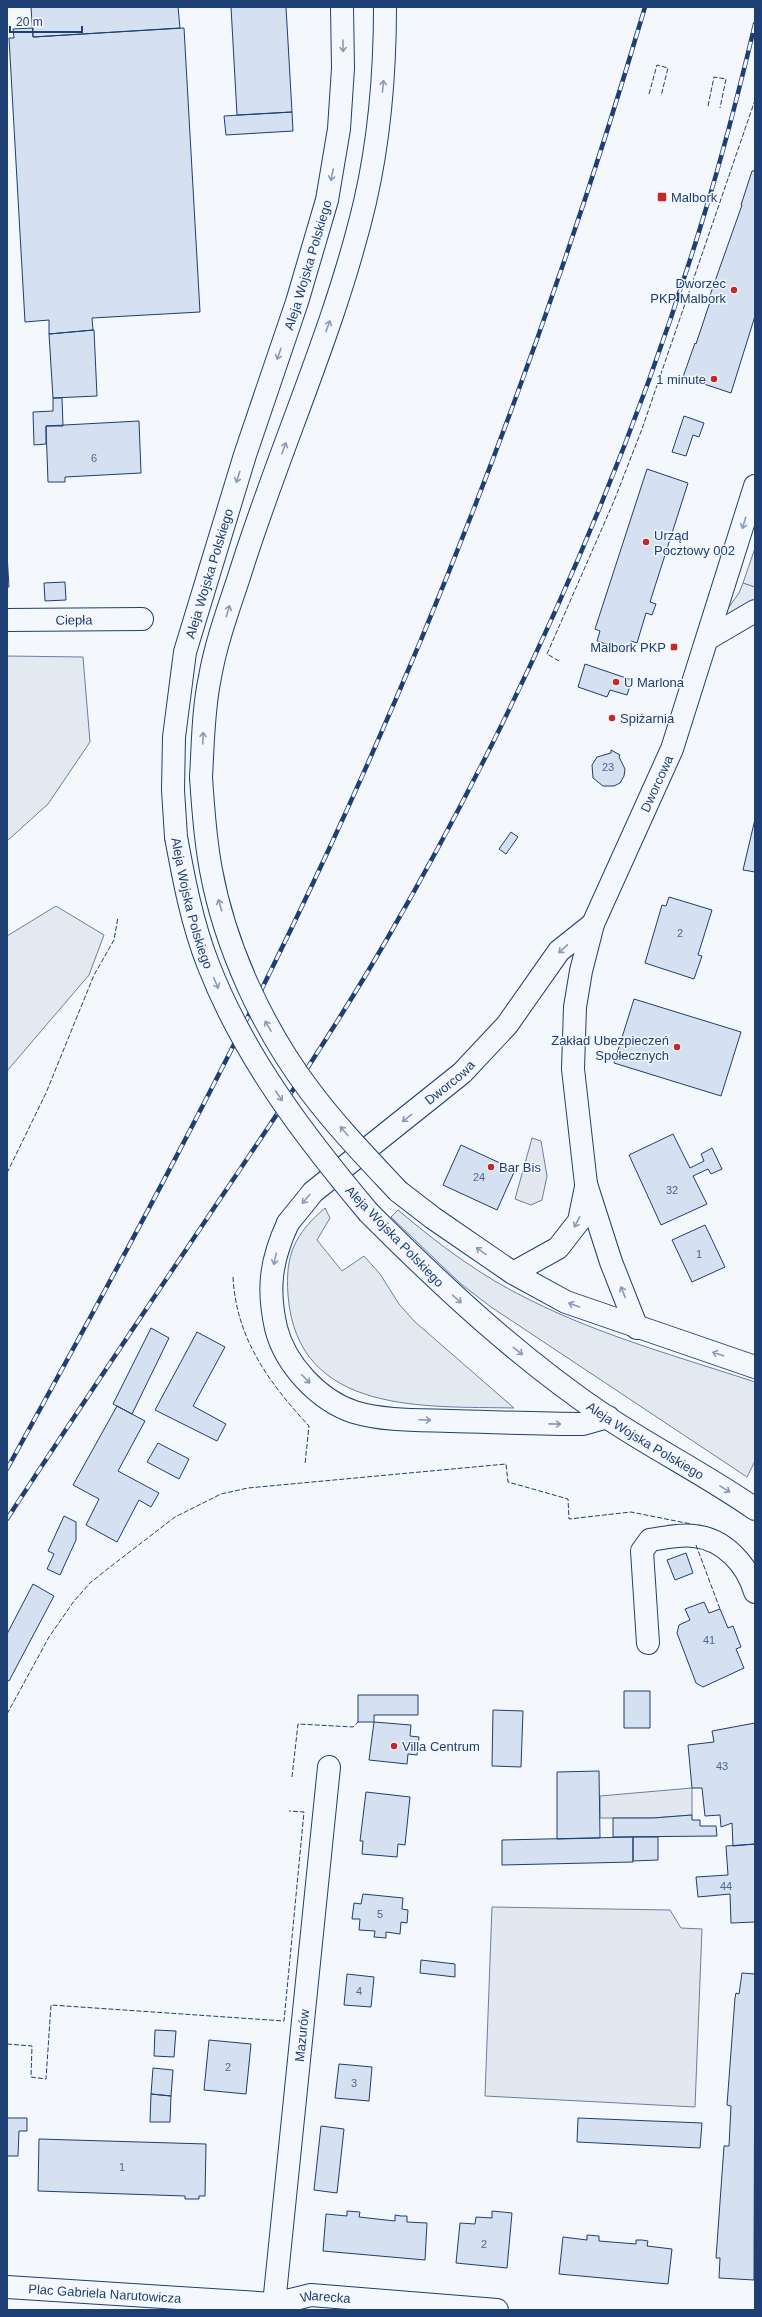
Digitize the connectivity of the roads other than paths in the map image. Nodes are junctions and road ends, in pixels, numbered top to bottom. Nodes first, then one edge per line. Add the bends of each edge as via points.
1 (342, 7) edge
2 (385, 7) edge
3 (755, 486) edge
4 (755, 611) edge
5 (142, 619) dead end
6 (7, 620) edge
7 (709, 638) junction
8 (593, 924) junction
9 (586, 1184) junction
10 (513, 1273) junction
11 (637, 1328) junction
12 (755, 1367) edge
13 (608, 1418) junction
14 (755, 1509) edge
15 (755, 1592) edge
16 (648, 1642) dead end
17 (329, 1767) dead end
18 (7, 2287) edge
19 (274, 2304) junction
20 (497, 2310) edge

1 -> 13 main road, Aleja Wojska Polskiego, bridge via 343,68 339,129 327,200 185,652 174,737 173,790 176,837 196,931 208,964 250,1050 285,1106 322,1157 369,1213 439,1283 488,1327
10 -> 2 main road, Aleja Wojska Polskiego, bridge via 398,1191 310,1091 262,1015 242,971 216,895 201,777 209,679 217,644 251,539 334,307 365,201 380,125 385,64
3 -> 7 main road, Dworcowa
4 - 7 main road
5 - 6 main road, Ciepła
7 - 8 main road, Dworcowa via 672,749
8 - 9 main road, Dworcowa via 581,971 573,1037 573,1069
8 -> 13 main road, Dworcowa via 560,952 507,1025 462,1072 313,1192 288,1223 277,1247 270,1304 278,1336 287,1355 304,1378 334,1402 353,1412 411,1420 583,1424
9 -> 10 main road via 579,1221 558,1248
11 -> 9 main road via 611,1262
11 -> 10 main road, Aleja Wojska Polskiego via 566,1302
12 -> 11 main road, Aleja Wojska Polskiego
13 -> 14 main road, Aleja Wojska Polskiego
15 - 16 main road via 742,1565 723,1546 693,1536 650,1540 642,1551
17 - 19 main road, Mazurów
18 - 19 main road, Plac Gabriela Narutowicza
19 - 20 main road, Warecka via 311,2294

